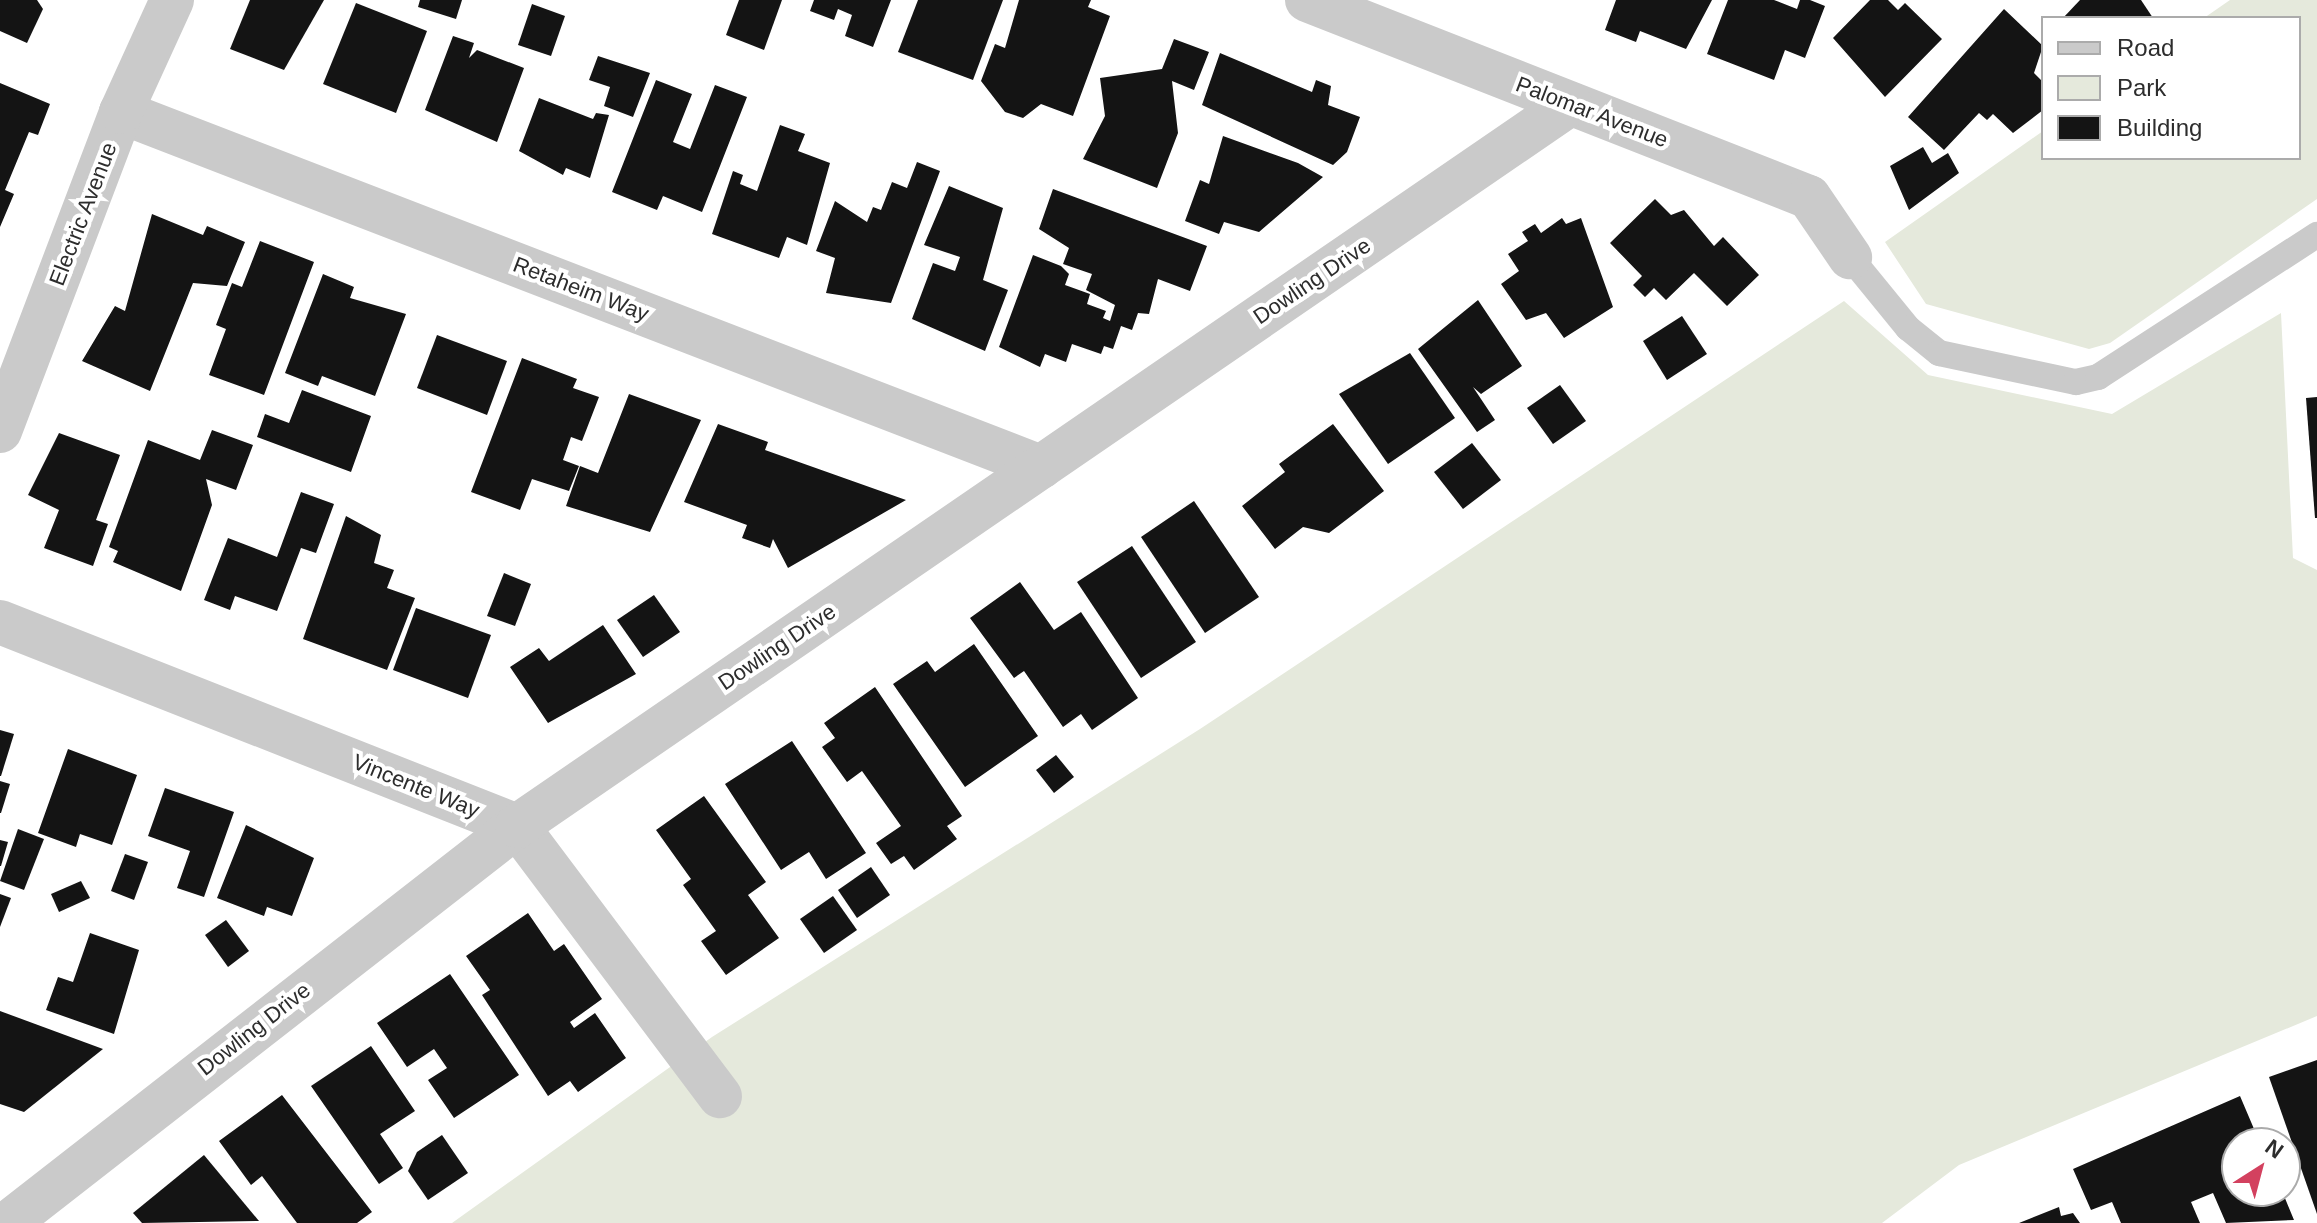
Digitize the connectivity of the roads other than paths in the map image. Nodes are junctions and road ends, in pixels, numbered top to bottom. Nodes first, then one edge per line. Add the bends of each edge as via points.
1 (172, 0) edge
2 (1307, 0) edge
3 (1570, 104) junction
4 (121, 112) junction
5 (2317, 235) edge
6 (1850, 257) joint
7 (0, 431) edge
8 (1041, 467) junction
9 (0, 622) edge
10 (517, 826) junction
11 (720, 1096) dead end
12 (8, 1223) edge

1 - 4 street, Electric Avenue
2 - 3 street, Palomar Avenue
3 - 6 street, Palomar Avenue via 1809,197
3 - 8 street, Dowling Drive
4 - 7 street, Electric Avenue
4 - 8 street, Retaheim Way
5 - 6 lane via 2098,377 2076,382 1939,353 1908,328
8 - 10 street, Dowling Drive
9 - 10 street, Vincente Way
10 - 11 street
10 - 12 street, Dowling Drive

